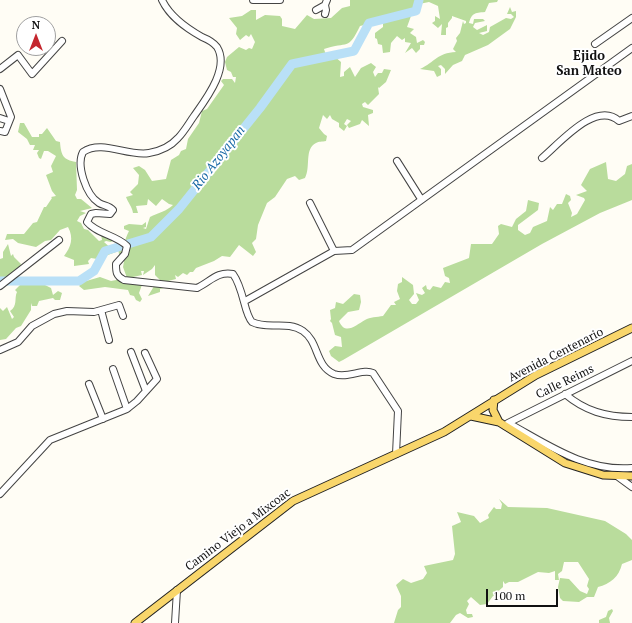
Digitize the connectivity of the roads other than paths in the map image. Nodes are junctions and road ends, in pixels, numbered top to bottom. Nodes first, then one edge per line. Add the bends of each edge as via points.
1 (162, 0) edge
2 (253, 0) edge
3 (280, 0) edge
4 (271, 1) edge
5 (326, 2) edge
6 (316, 10) dead end
7 (325, 14) dead end
8 (632, 18) edge
9 (62, 41) dead end
10 (595, 44) dead end
11 (632, 48) edge
12 (0, 69) edge
13 (0, 89) edge
14 (632, 116) edge
15 (0, 118) edge
16 (9, 121) junction
17 (3, 132) edge
18 (542, 158) dead end
19 (397, 161) dead end
20 (421, 199) junction
21 (310, 203) dead end
22 (59, 240) dead end
23 (334, 251) junction
24 (2, 285) edge
25 (245, 301) junction
26 (101, 310) junction
27 (123, 316) dead end
28 (632, 328) edge
29 (109, 340) dead end
30 (0, 350) edge
31 (131, 352) dead end
32 (146, 354) dead end
33 (632, 361) edge
34 (113, 369) dead end
35 (89, 384) dead end
36 (146, 391) junction
37 (565, 394) junction
38 (494, 400) junction
39 (127, 409) junction
40 (471, 416) junction
41 (632, 417) edge
42 (103, 419) junction
43 (504, 424) junction
44 (396, 454) junction
45 (632, 468) edge
46 (617, 476) junction
47 (632, 476) edge
48 (3, 487) edge
49 (632, 487) edge
50 (0, 494) edge
51 (177, 590) junction
52 (134, 623) edge
53 (175, 623) edge

1 - 25 street via 178,22 217,47 220,56 219,72 214,87 179,138 164,149 147,154 104,147 89,148 83,152 83,176 93,198 113,210 110,214 91,214 87,222 124,244 125,254 116,264 117,274 124,280 197,288 219,274 233,274
2 - 4 street
3 - 4 street
5 - 6 street
5 - 7 street
8 - 10 street
9 - 12 street via 32,74 18,56
11 - 20 street
13 - 16 street via 11,117
14 - 18 street via 619,121 613,116 603,114 588,119
15 - 16 street
16 - 17 street
19 - 20 street
20 - 23 street via 352,250
21 - 23 street
22 - 24 street
23 - 25 street
25 - 44 street via 252,322 282,324 302,330 309,338 321,363 328,370 345,376 367,372 376,375 398,411
26 - 27 street via 118,305
26 - 29 street
26 - 30 street via 54,314 38,322 18,342
28 - 38 main road, Avenida Centenario via 536,375
31 - 36 street
32 - 36 street via 157,379
33 - 37 street, Calle Reims
34 - 39 street
35 - 42 street
36 - 39 street
37 - 41 street via 595,412
37 - 43 street, Calle Reims
38 - 40 main road, Avenida Centenario
38 - 43 main road via 494,415
39 - 42 street
40 - 43 main road
40 - 44 main road, Camino Viejo a Mixcoac via 444,432
42 - 48 street via 50,440
43 - 45 street via 594,466
43 - 46 main road via 566,463 589,472
44 - 51 main road, Camino Viejo a Mixcoac via 293,501
46 - 47 main road
46 - 49 street
48 - 50 street
51 - 52 main road, Camino Viejo a Mixcoac
51 - 53 street

